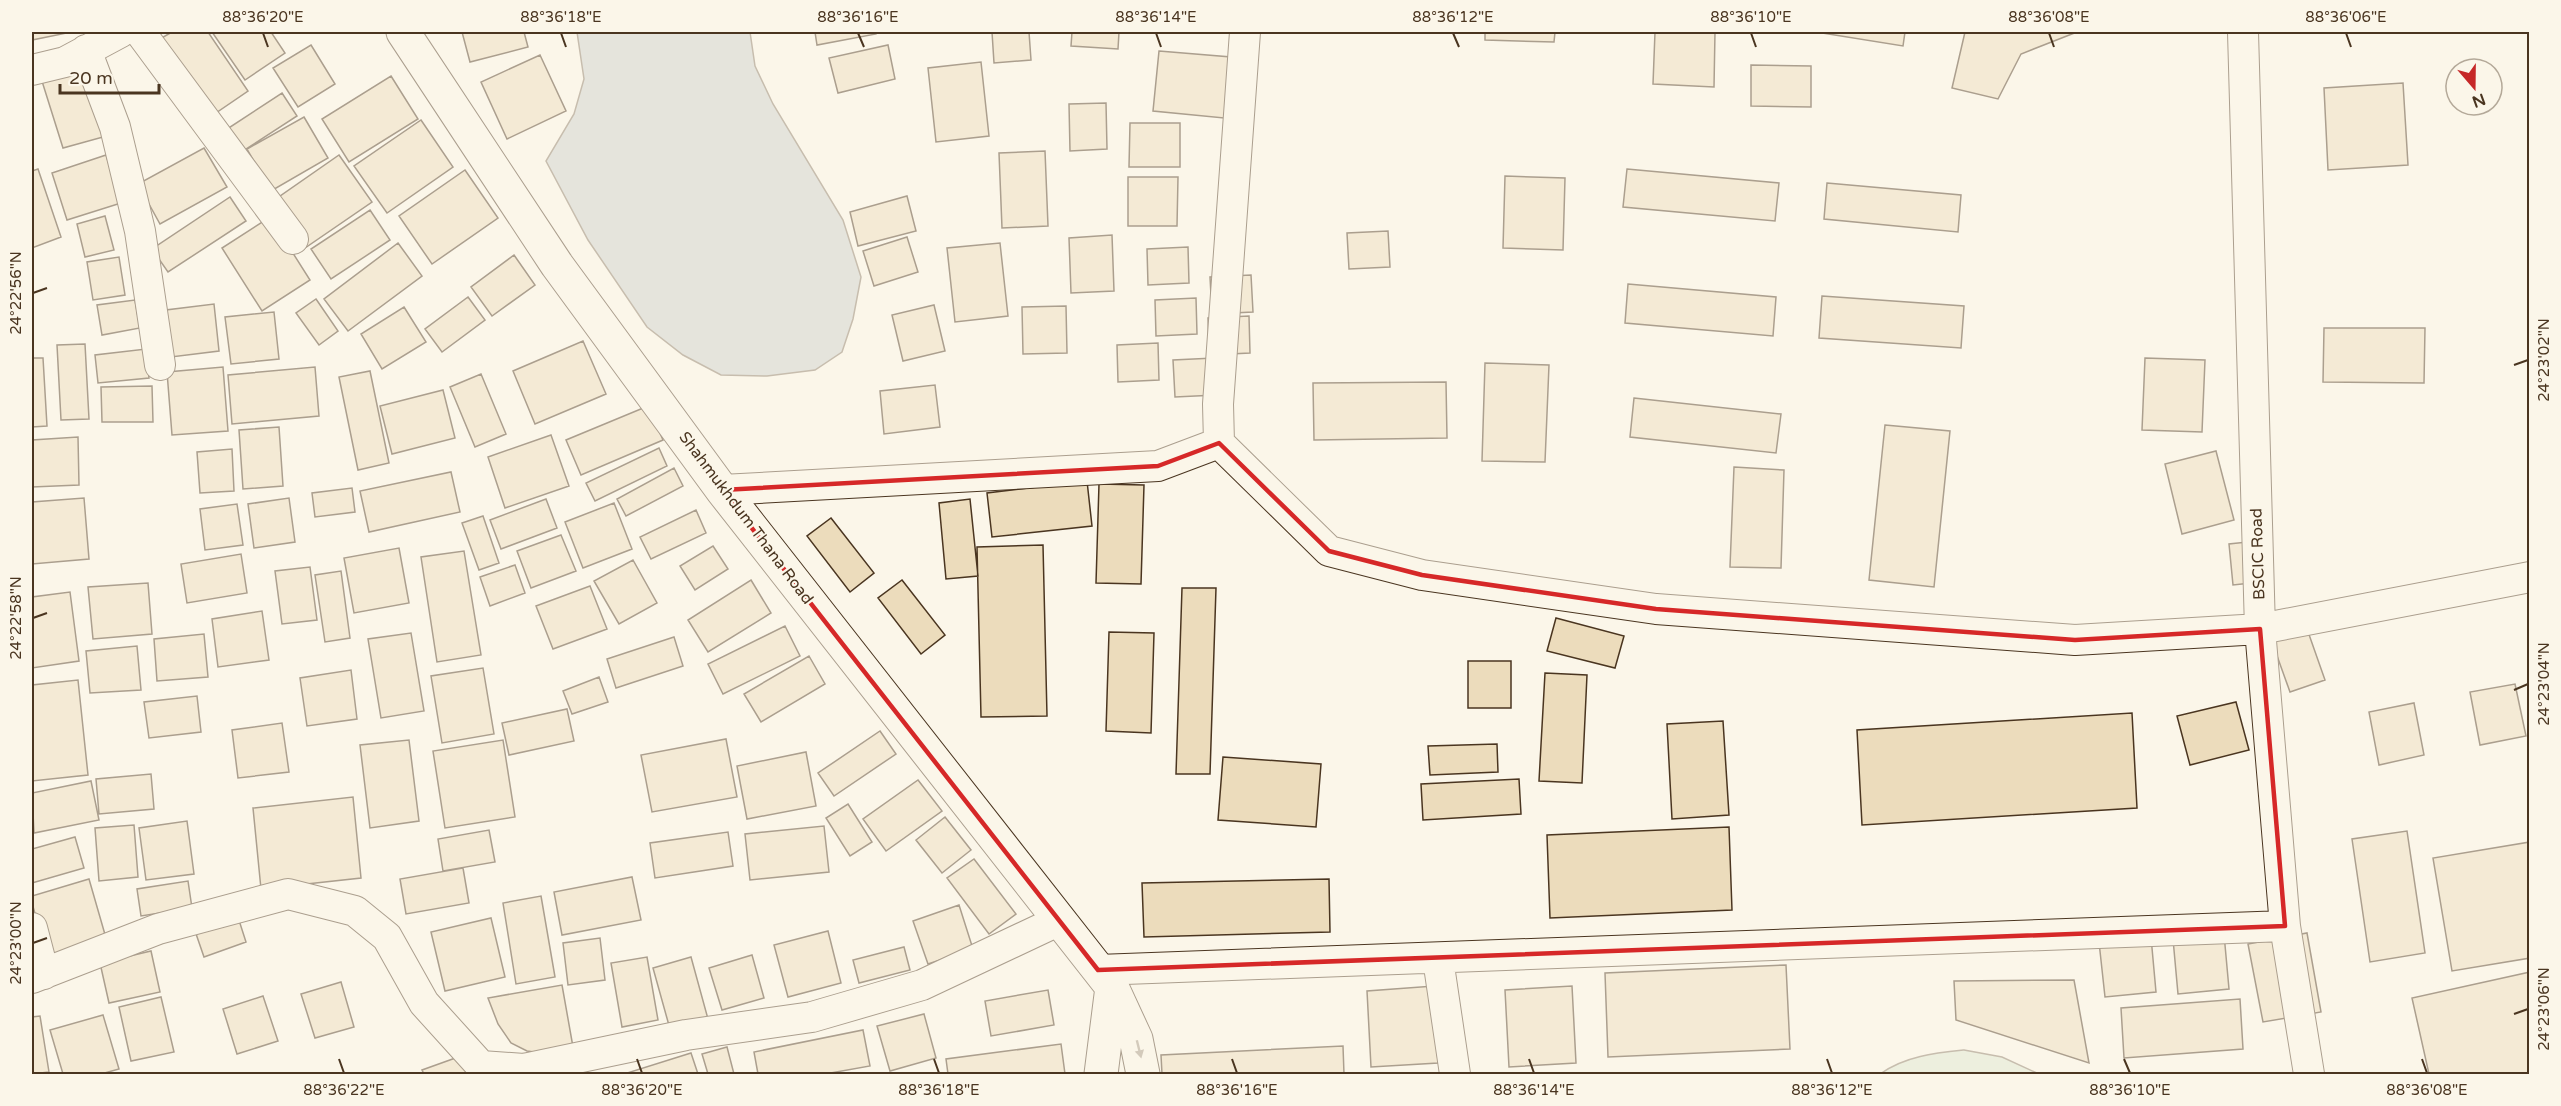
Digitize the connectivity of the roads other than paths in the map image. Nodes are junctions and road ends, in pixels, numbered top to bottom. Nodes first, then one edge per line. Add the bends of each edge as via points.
1 (122, 32) edge
2 (140, 32) edge
3 (403, 32) edge
4 (1245, 32) edge
5 (2243, 32) edge
6 (86, 50) junction
7 (32, 70) edge
8 (293, 239) dead end
9 (160, 365) dead end
10 (1219, 442) junction
11 (722, 490) junction
12 (2529, 577) edge
13 (2260, 629) junction
14 (1060, 920) junction
15 (2285, 926) junction
16 (32, 928) edge
17 (1438, 959) junction
18 (38, 976) edge
19 (1105, 978) junction
20 (615, 1062) edge
21 (498, 1071) edge
22 (1101, 1074) edge
23 (1143, 1074) edge
24 (1455, 1074) edge
25 (2309, 1074) edge

1 - 6 street
2 - 8 street
3 - 11 main road, Shahmukhdum Thana Road via 557,265
4 - 10 street via 1218,404
5 - 13 street, BSCIC Road
6 - 7 street via 65,62
6 - 9 street via 115,127 134,208
10 - 11 street via 1158,466
10 - 13 street via 1329,551 1422,574 1656,609 2075,640
11 - 14 main road, Shahmukhdum Thana Road
12 - 13 street
13 - 15 street, BSCIC Road
14 - 19 main road, Shahmukhdum Thana Road
14 - 20 street via 922,985 812,1017 686,1035
15 - 17 street
15 - 25 street, BSCIC Road
16 - 18 street
17 - 19 street
17 - 24 street
18 - 21 street via 158,929 288,894 355,911 387,937 423,1004 481,1066
19 - 22 main road
19 -> 23 main road, Shahmukhdum Thana Road via 1136,1039
20 - 21 street

